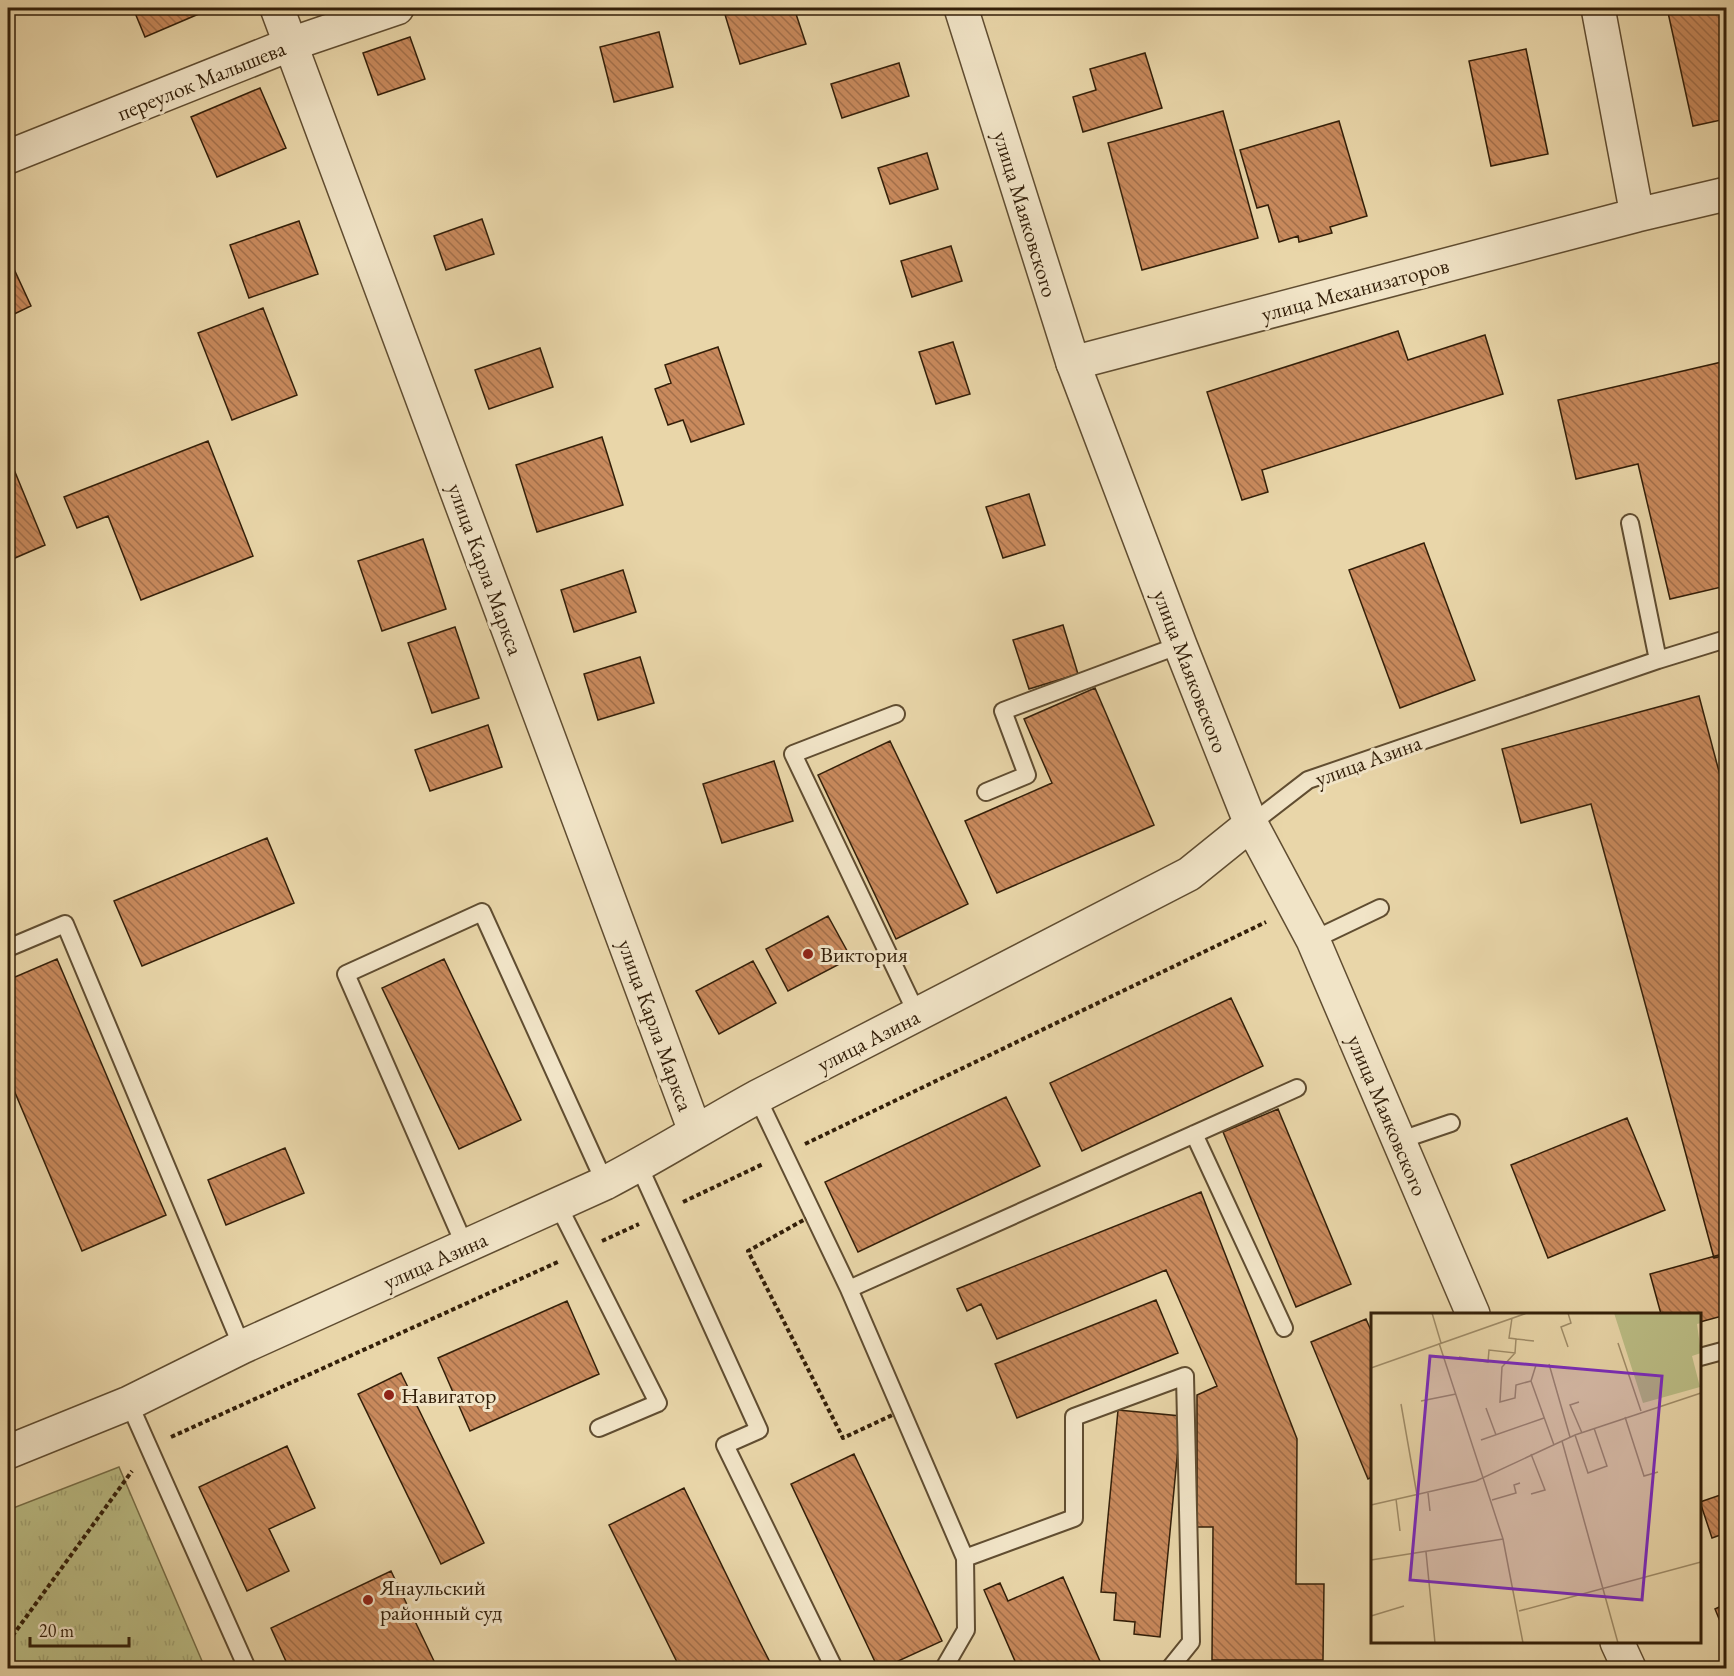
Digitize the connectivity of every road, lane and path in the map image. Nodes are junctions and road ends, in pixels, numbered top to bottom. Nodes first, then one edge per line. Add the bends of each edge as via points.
1 (277, 8) edge
2 (397, 8) edge
3 (961, 8) edge
4 (1598, 8) edge
5 (291, 44) junction
6 (8, 157) edge
7 (1726, 194) edge
8 (1637, 215) junction
9 (1073, 363) junction
10 (1630, 523) dead end
11 (1726, 639) edge
12 (1180, 645) junction
13 (1658, 660) junction
14 (896, 714) dead end
15 (986, 792) dead end
16 (1251, 824) junction
17 (1294, 907) junction
18 (1380, 908) dead end
19 (1313, 940) junction
20 (8, 948) edge
21 (917, 1014) junction
22 (1297, 1088) dead end
23 (757, 1097) junction
24 (1451, 1123) dead end
25 (695, 1131) junction
26 (1194, 1134) junction
27 (1398, 1141) junction
28 (784, 1154) junction
29 (639, 1166) junction
30 (605, 1183) junction
31 (558, 1205) junction
32 (660, 1213) junction
33 (465, 1246) junction
34 (582, 1251) junction
35 (849, 1289) junction
36 (1473, 1313) edge
37 (1284, 1328) dead end
38 (242, 1347) junction
39 (1726, 1350) edge
40 (1701, 1357) edge
41 (129, 1403) junction
42 (902, 1411) junction
43 (599, 1428) dead end
44 (149, 1447) junction
45 (8, 1452) edge
46 (966, 1558) junction
47 (8, 1642) edge
48 (1618, 1643) edge
49 (246, 1668) edge
50 (834, 1668) edge
51 (945, 1668) edge
52 (1170, 1668) edge
53 (1629, 1668) edge

1 - 5 street, улица Карла Маркса
2 - 5 street, переулок Малышева
3 - 9 street, улица Маяковского
4 - 8 street
5 - 6 street, переулок Малышева
5 - 25 street, улица Карла Маркса
7 - 8 street, улица Механизаторов
8 - 9 street, улица Механизаторов
9 - 12 street, улица Маяковского
10 - 13 lane
11 - 13 lane, улица Азина
12 - 15 lane via 1003,711 1027,775
12 - 16 street, улица Маяковского
13 - 16 lane, улица Азина via 1308,780
14 - 21 lane via 793,754
16 - 17 street, улица Маяковского
16 - 21 street, улица Азина via 1189,874
17 - 19 street, улица Маяковского
17 - 28 path
18 - 19 lane
19 - 27 street, улица Маяковского
20 - 38 lane via 65,924
21 - 23 street, улица Азина
22 - 26 lane
23 - 25 street, улица Азина
23 - 28 lane
24 - 27 lane
25 - 29 street, улица Азина
26 - 35 lane
26 - 37 lane
27 - 36 street, улица Маяковского
28 - 32 path
28 - 35 lane
29 - 30 street, улица Азина
29 - 32 lane
30 - 31 street, улица Азина
30 - 33 lane via 482,912 346,974
31 - 33 street, улица Азина
31 - 34 lane
32 - 34 path
32 - 50 lane via 759,1430 725,1445
33 - 38 street, улица Азина
34 - 43 lane via 658,1403
34 - 44 path
35 - 42 path
35 - 42 path via 809,1217 748,1251 843,1438
38 - 41 street, улица Азина
39 - 40 lane
41 - 44 lane
41 - 45 street, улица Азина
42 - 46 lane
44 - 47 path
44 - 49 lane
46 - 51 lane via 966,1630
46 - 52 lane via 1074,1518 1074,1417 1185,1376 1191,1642
48 - 53 street

